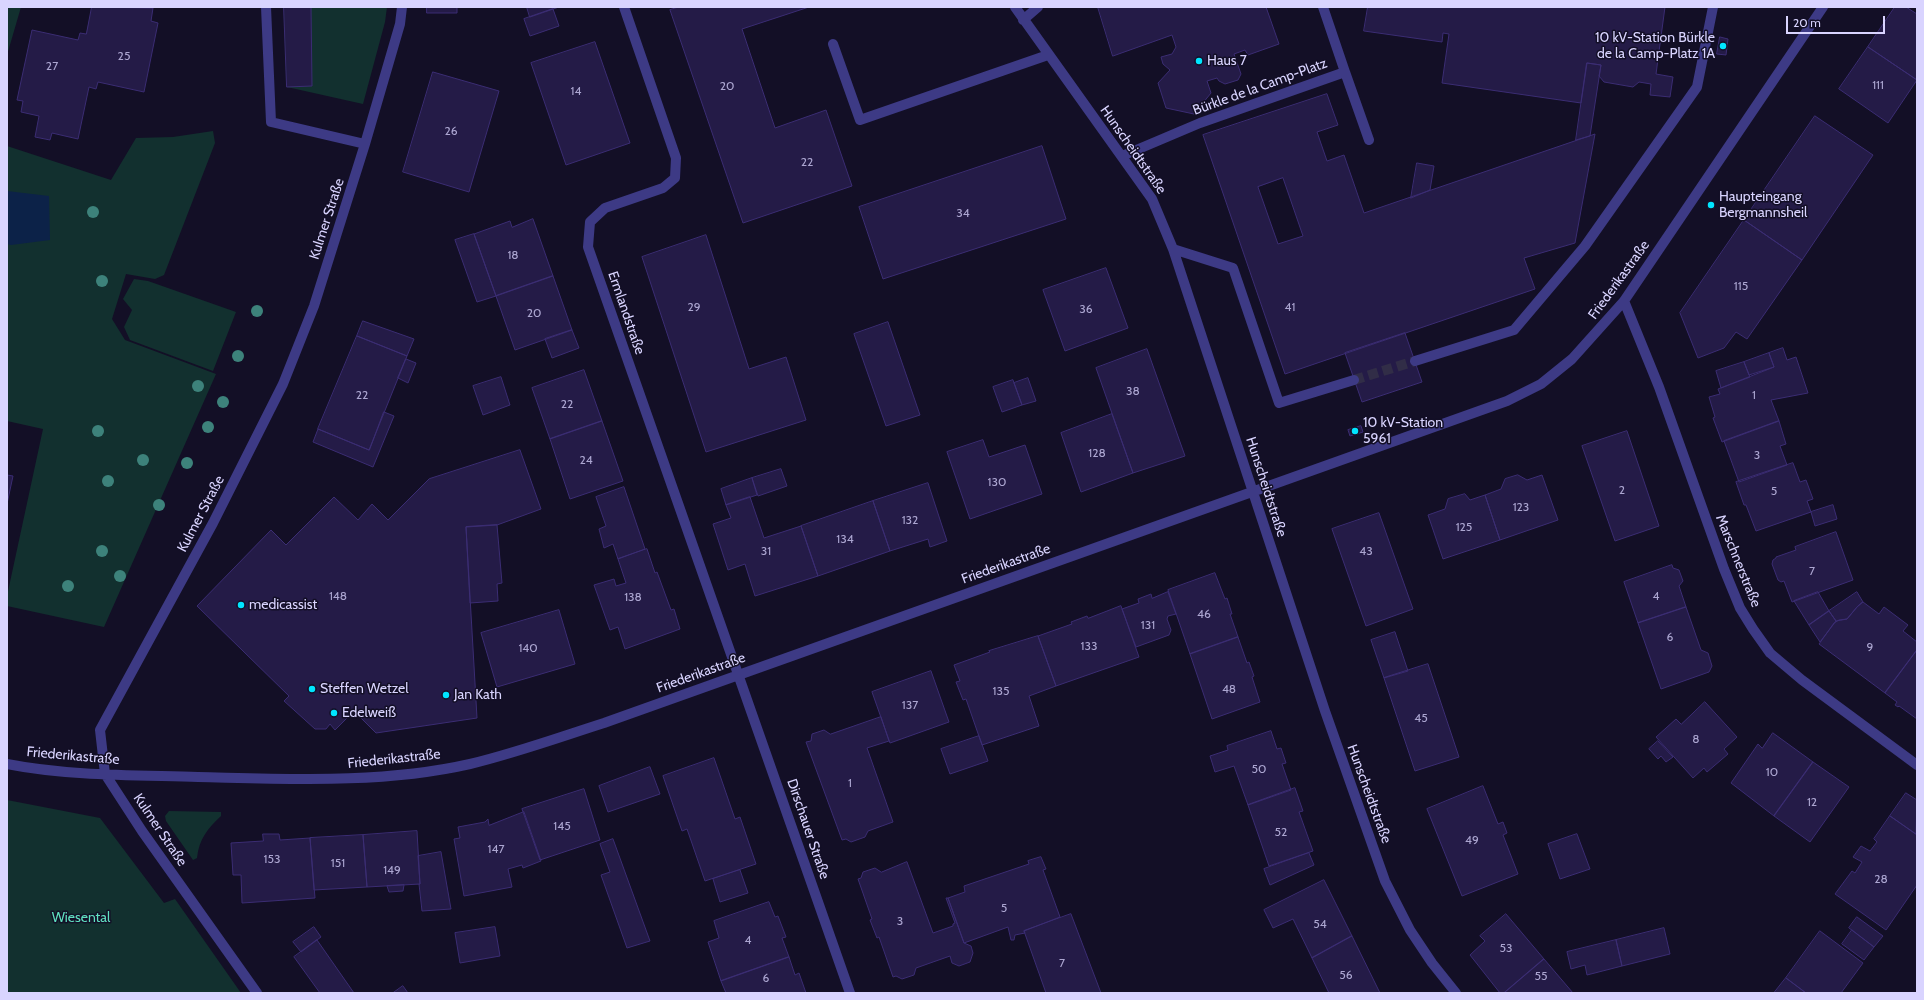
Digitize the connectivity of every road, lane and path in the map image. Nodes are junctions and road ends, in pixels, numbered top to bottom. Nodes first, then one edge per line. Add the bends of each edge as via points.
1 (266, 7) edge
2 (402, 7) edge
3 (624, 7) edge
4 (1015, 7) edge
5 (1038, 7) edge
6 (1323, 7) edge
7 (1713, 7) edge
8 (1823, 7) edge
9 (1023, 20) junction
10 (833, 44) dead end
11 (1048, 54) junction
12 (1345, 72) junction
13 (1369, 140) dead end
14 (366, 144) junction
15 (1122, 156) junction
16 (1173, 249) junction
17 (1624, 301) junction
18 (1415, 361) tunnel mouth
19 (1354, 380) tunnel mouth
20 (1253, 490) junction
21 (740, 674) junction
22 (7, 764) edge
23 (1917, 765) edge
24 (105, 774) junction
25 (257, 993) edge
26 (850, 993) edge
27 (1456, 993) edge

1 - 14 street via 271,122
2 - 14 street, Kulmer Straße via 400,24
3 - 21 street, Ermlandstraße via 676,158 674,178 663,188 605,208 590,222 588,247
4 - 9 street, Hunscheidtstraße
5 - 9 street
6 - 12 street, Bürkle de la Camp-Platz
7 - 18 street via 1697,87 1585,246 1514,330
8 - 17 street, Friederikastraße
9 - 11 street, Hunscheidtstraße
10 - 11 street via 860,120
11 - 15 street, Hunscheidtstraße
12 - 13 street
12 - 15 street, Bürkle de la Camp-Platz via 1200,123
14 - 24 street, Kulmer Straße via 314,306 283,384 213,523 100,730
15 - 16 street, Hunscheidtstraße via 1152,199
16 - 19 street via 1233,268 1279,403
16 - 20 street, Hunscheidtstraße
17 - 20 street, Friederikastraße via 1572,359 1541,384 1507,401
17 - 23 street, Marschnerstraße via 1659,387 1724,568 1740,608 1753,629 1770,653 1802,680
20 - 21 street, Friederikastraße
20 - 27 street, Hunscheidtstraße via 1324,711 1385,881 1410,930
21 - 24 street, Friederikastraße via 531,747 470,764 432,770 348,778 264,779
21 - 26 street, Dirschauer Straße
22 - 24 street, Friederikastraße
24 - 25 street, Kulmer Straße

